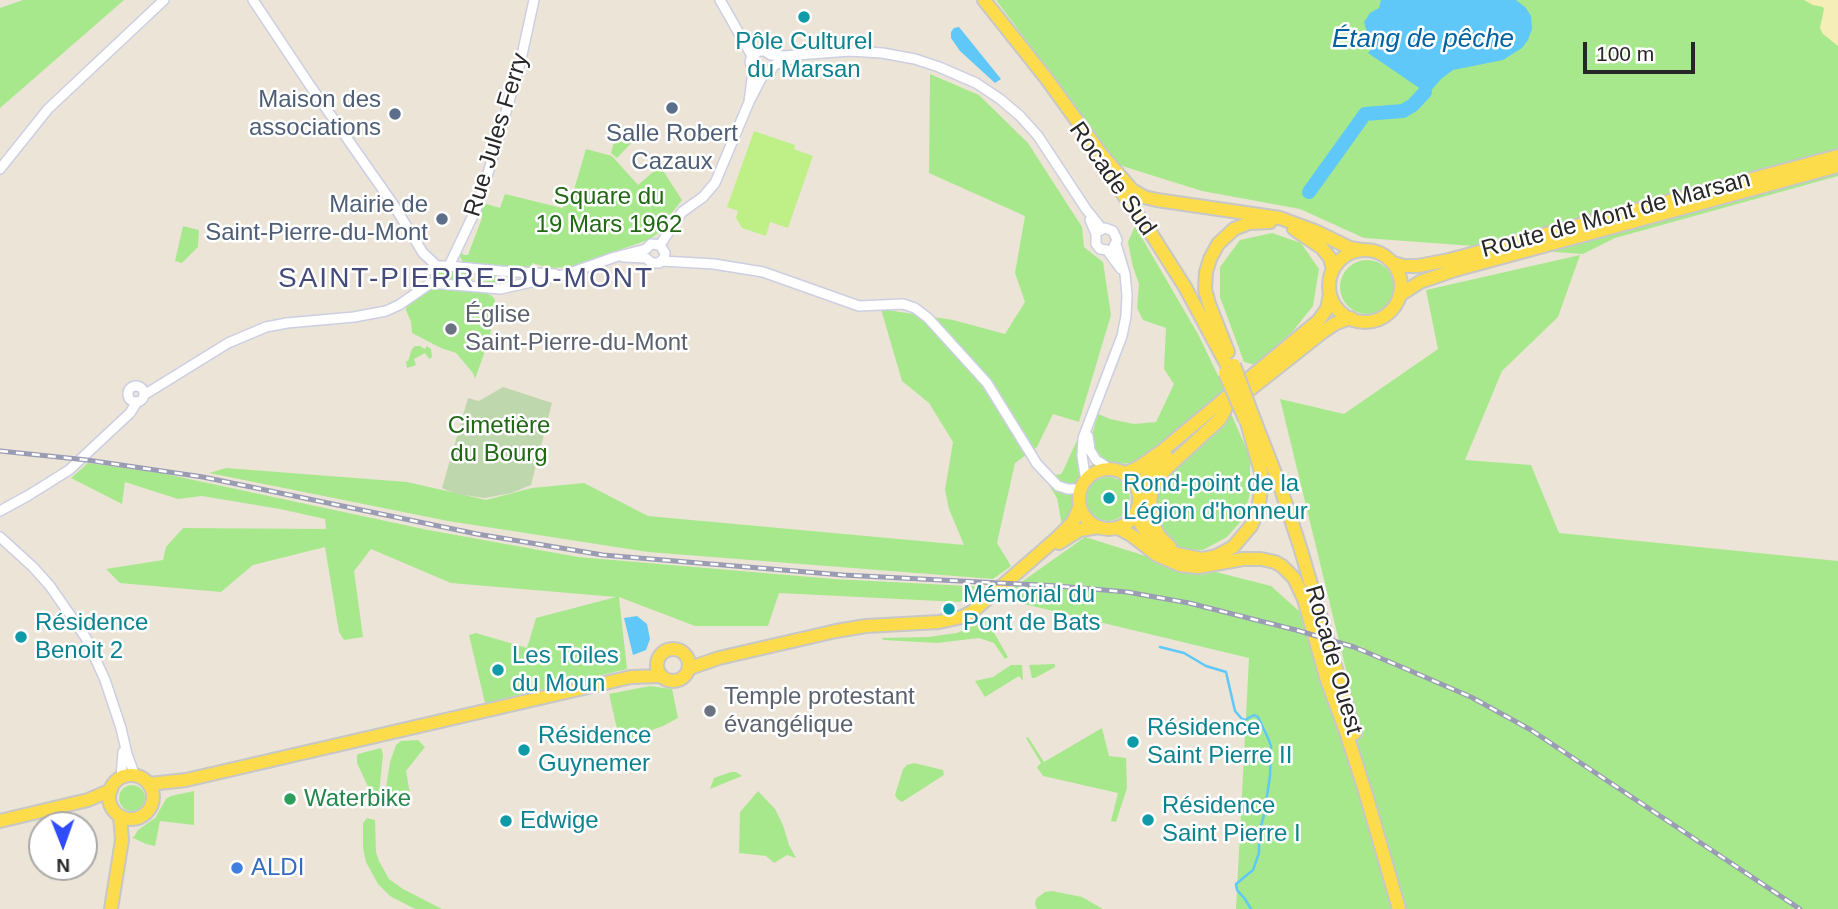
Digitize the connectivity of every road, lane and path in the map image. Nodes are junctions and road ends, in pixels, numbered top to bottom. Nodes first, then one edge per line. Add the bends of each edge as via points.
1 (164, 0) edge
2 (253, 0) edge
3 (534, 0) edge
4 (720, 0) edge
5 (978, 0) edge
6 (984, 0) edge
7 (755, 53) junction
8 (773, 60) junction
9 (753, 71) junction
10 (763, 75) junction
11 (749, 102) junction
12 (1838, 156) edge
13 (1838, 166) edge
14 (0, 169) edge
15 (1099, 232) junction
16 (1116, 244) junction
17 (1107, 250) junction
18 (1362, 250) junction
19 (662, 253) junction
20 (646, 254) junction
21 (1393, 263) junction
22 (449, 266) junction
23 (1333, 270) junction
24 (500, 271) junction
25 (431, 274) junction
26 (567, 274) junction
27 (1125, 274) junction
28 (504, 287) junction
29 (1331, 294) junction
30 (1400, 295) junction
31 (1351, 318) junction
32 (1229, 369) junction
33 (1226, 408) junction
34 (1249, 416) junction
35 (1087, 428) junction
36 (1118, 472) junction
37 (1083, 485) junction
38 (1138, 491) junction
39 (1080, 506) junction
40 (0, 511) edge
41 (1135, 514) junction
42 (1099, 527) junction
43 (1118, 528) junction
44 (0, 537) edge
45 (1177, 554) junction
46 (1032, 561) junction
47 (689, 663) junction
48 (659, 670) junction
49 (124, 744) junction
50 (135, 776) junction
51 (121, 778) junction
52 (186, 779) junction
53 (149, 784) junction
54 (111, 790) junction
55 (154, 797) junction
56 (88, 800) junction
57 (116, 812) junction
58 (134, 819) junction
59 (0, 821) edge
60 (122, 840) junction
61 (111, 909) edge
62 (1399, 909) edge
63 (1405, 909) edge

1 - 14 street via 48,110
2 - 25 street via 393,204
3 - 22 street, Rue Jules Ferry via 486,180
4 - 7 street
5 - 32 main road, Rocade Sud via 1152,235
6 - 18 main road via 1132,190 1157,200 1280,218
7 - 8 street via 767,52
7 - 9 street via 750,65
8 - 10 street via 770,72
8 - 15 street via 850,51 888,54 915,59 976,83 1030,126
9 - 10 street
9 - 11 street
10 - 11 street
11 - 19 street via 711,189 682,212
12 - 21 main road, Route de Mont de Marsan via 1449,260 1418,266
13 - 30 main road via 1455,270 1420,282
15 - 16 street via 1113,231
15 - 17 street via 1095,241
16 - 17 street
16 - 27 street
17 - 27 street
18 - 21 main road via 1379,253
18 - 23 main road via 1345,256
19 - 20 street via 652,263
19 - 20 street via 650,244
19 - 37 street via 763,272 859,306 903,304 915,308 987,383 1037,464 1058,486
20 - 26 street via 615,257
21 - 30 main road
22 - 24 street
22 - 25 street
23 - 29 main road
23 - 32 main road via 1322,248 1289,227 1262,221 1241,225 1226,235 1210,258 1205,289
24 - 26 street
24 - 28 street
25 - 28 street via 493,290
25 - 40 street via 417,292 386,311 266,327 228,344 137,399 69,470
26 - 28 street
27 - 35 street via 1122,336
29 - 31 main road via 1338,309
29 - 36 main road via 1318,321 1162,451 1139,467
30 - 31 main road via 1383,317
31 - 33 main road via 1324,331
32 - 34 main road, bridge
33 - 38 main road via 1150,470
33 - 45 main road via 1158,478 1152,490 1153,525
34 - 45 main road via 1261,481 1251,526 1233,547 1216,556 1202,559
34 - 63 main road, Rocade Ouest via 1280,486 1308,572
35 - 36 street via 1093,455
35 - 37 street
36 - 37 main road via 1102,470
36 - 38 main road via 1130,478
37 - 39 main road
38 - 41 main road
39 - 42 main road via 1090,523
39 - 46 main road via 1073,522
41 - 43 main road
41 - 45 main road via 1148,537
42 - 43 main road
42 - 46 main road via 1080,530
43 - 62 main road via 1180,565 1261,559 1282,566 1294,578
44 - 49 street via 50,586 86,638 105,680
46 - 47 main road via 972,612 957,619 866,626
47 - 48 main road via 679,680 671,681
47 - 48 main road via 679,649 670,649 660,656
48 - 52 main road
49 - 50 street
49 - 51 street
50 - 51 main road
50 - 53 main road
51 - 54 main road
52 - 53 main road
52 - 55 main road
53 - 55 main road
54 - 56 main road
54 - 57 main road
55 - 58 main road via 148,811
56 - 57 main road
56 - 59 main road
57 - 58 main road
57 - 60 main road
58 - 60 main road
60 - 61 main road

